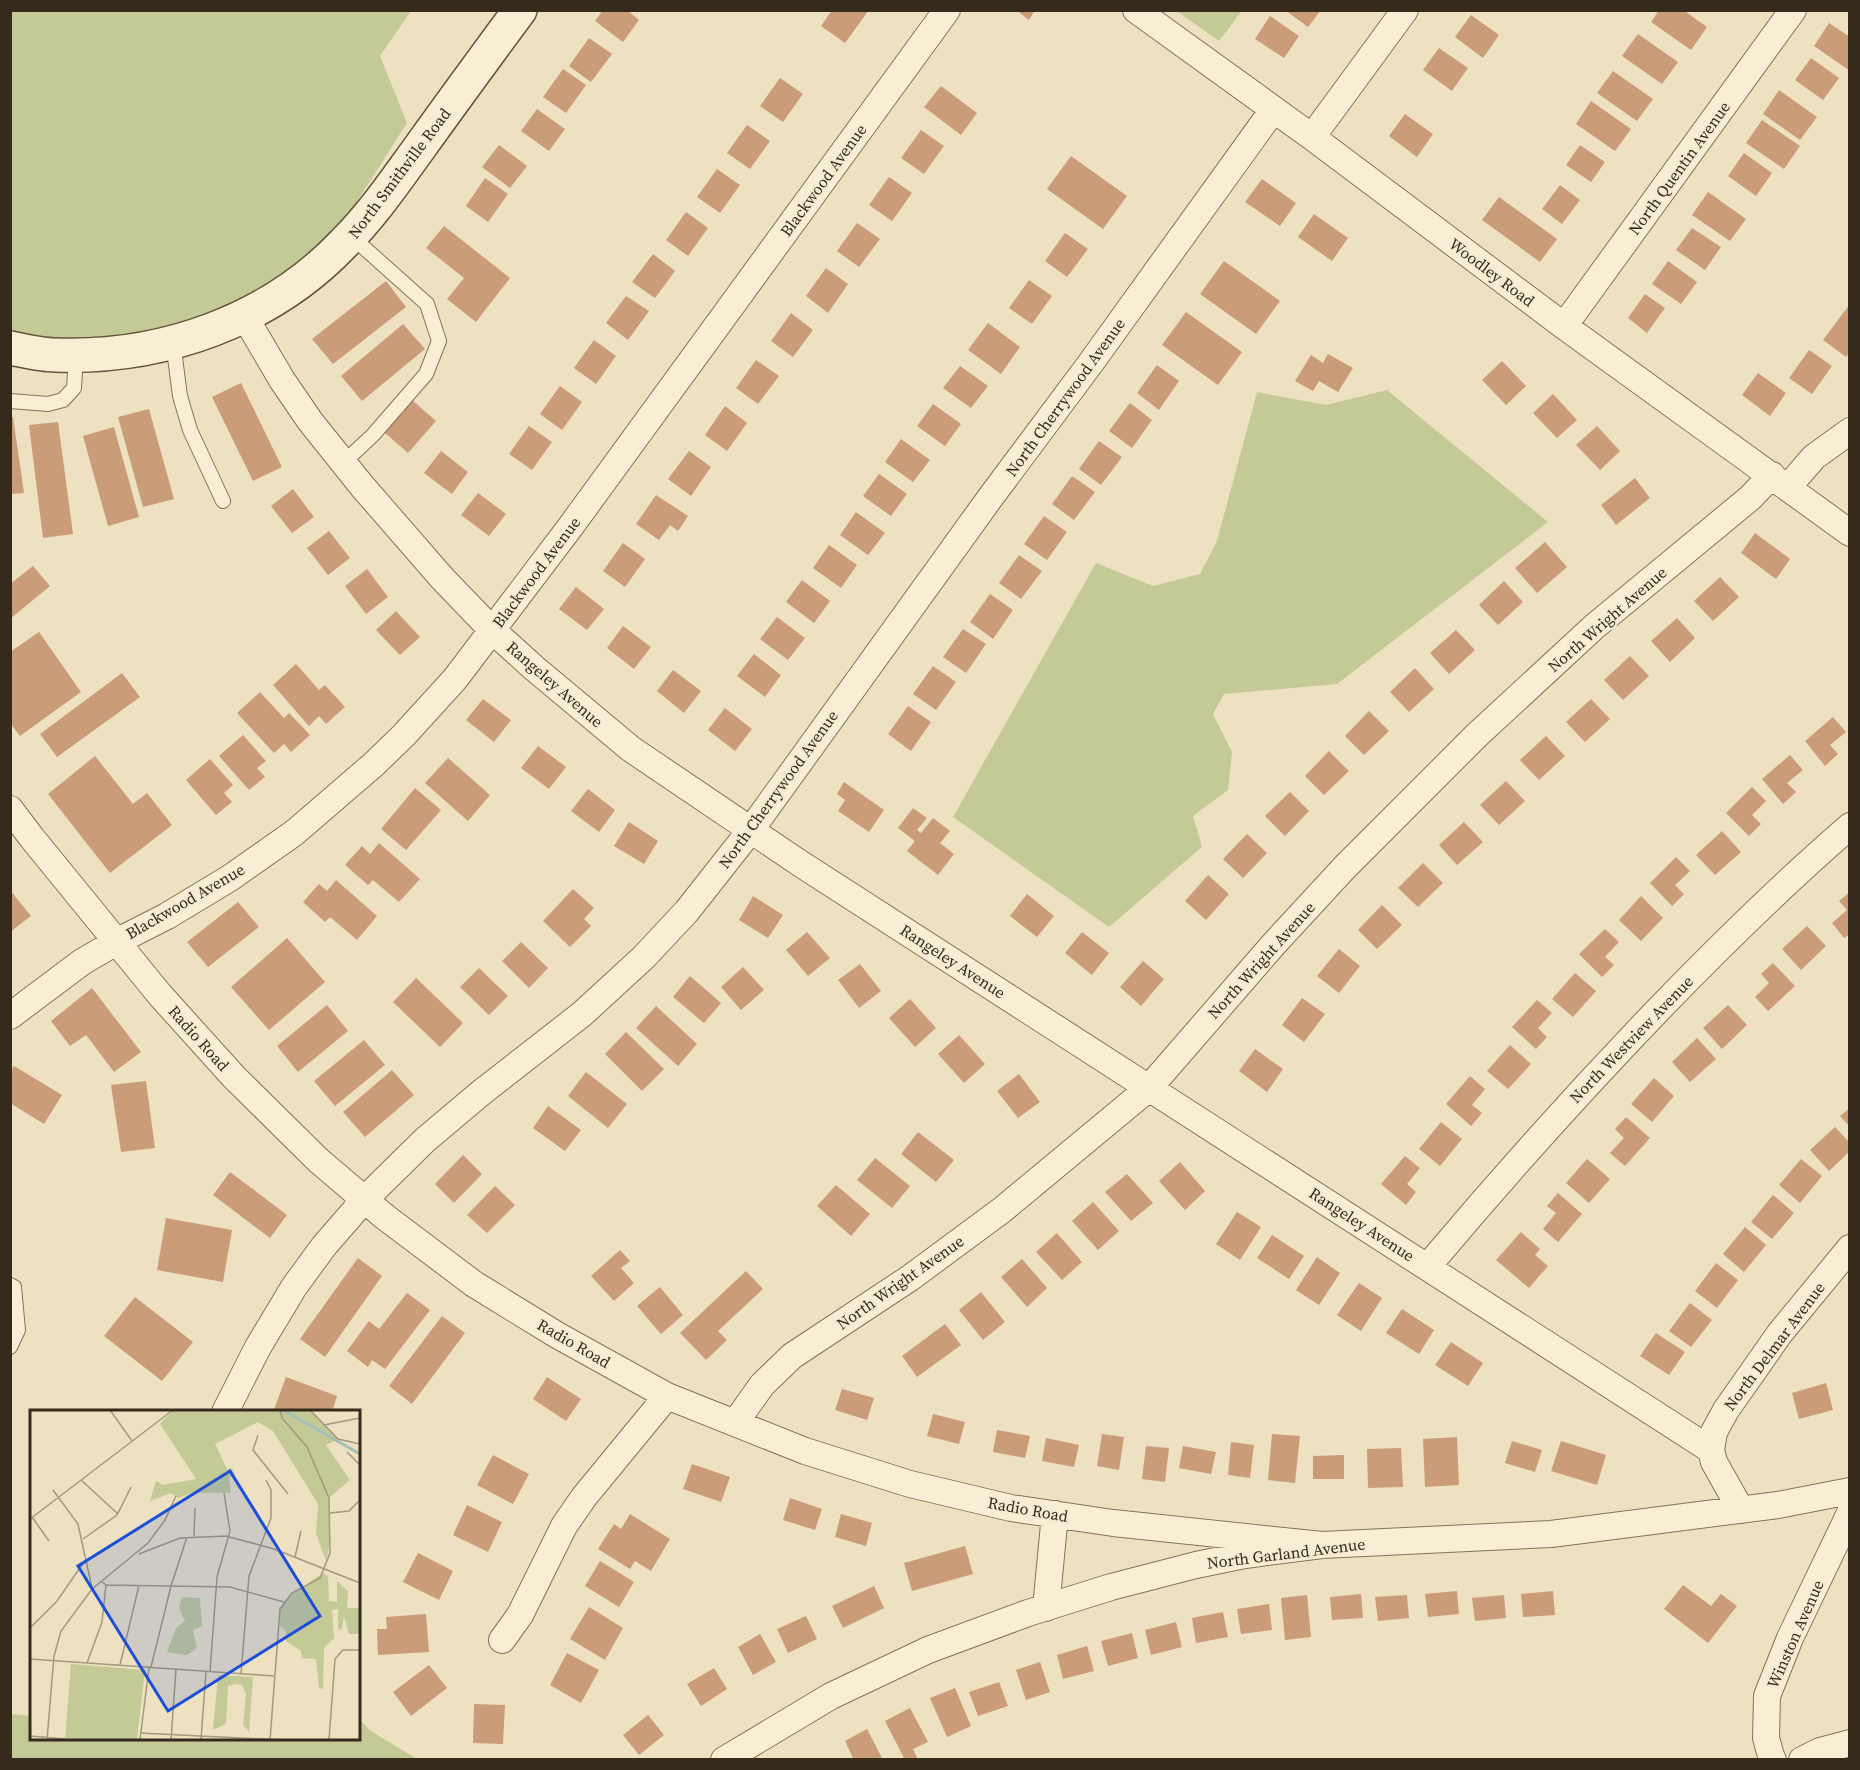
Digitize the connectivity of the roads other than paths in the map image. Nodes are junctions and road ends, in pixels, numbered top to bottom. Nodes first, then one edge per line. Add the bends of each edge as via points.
1 (519, 10) edge
2 (947, 10) edge
3 (1136, 10) edge
4 (1405, 10) edge
5 (1794, 10) edge
6 (1273, 110) junction
7 (1312, 137) junction
8 (351, 236) junction
9 (245, 317) junction
10 (1564, 326) junction
11 (173, 342) junction
12 (10, 348) edge
13 (76, 356) junction
14 (10, 401) edge
15 (1850, 431) edge
16 (344, 463) junction
17 (1780, 481) junction
18 (223, 501) dead end
19 (1850, 533) edge
20 (492, 630) junction
21 (10, 809) edge
22 (1850, 826) edge
23 (750, 831) junction
24 (116, 942) junction
25 (11, 1014) edge
26 (1149, 1088) junction
27 (364, 1200) junction
28 (1850, 1248) edge
29 (1428, 1266) junction
30 (10, 1285) edge
31 (10, 1347) edge
32 (667, 1396) junction
33 (226, 1410) edge
34 (735, 1423) junction
35 (1711, 1450) junction
36 (1850, 1491) edge
37 (1741, 1510) junction
38 (1850, 1513) edge
39 (1054, 1514) junction
40 (1322, 1545) junction
41 (1046, 1608) junction
42 (502, 1640) dead end
43 (1850, 1743) edge
44 (724, 1760) edge
45 (1773, 1760) edge
46 (1802, 1760) edge

1 - 8 main road, North Smithville Road
2 - 20 street, Blackwood Avenue
3 - 6 street, Woodley Road
4 - 7 street
5 - 10 street, North Quentin Avenue
6 - 7 street, Woodley Road
6 - 23 street, North Cherrywood Avenue
7 - 10 street, Woodley Road
8 - 9 main road, North Smithville Road via 312,272
8 - 16 lane via 427,304 440,341 426,374
9 - 11 main road, North Smithville Road
9 - 16 street, Rangeley Avenue via 282,380
10 - 17 street, Woodley Road
11 - 13 main road, North Smithville Road via 114,354
11 - 18 lane via 180,396 190,430
12 - 13 main road, North Smithville Road
13 - 14 lane via 74,388 63,400 48,404
15 - 17 street, North Wright Avenue
16 - 20 street, Rangeley Avenue
17 - 19 street, Woodley Road
17 - 26 street, North Wright Avenue via 1750,498 1595,626 1477,735 1337,875
20 - 23 street, Rangeley Avenue via 631,749
20 - 24 street, Blackwood Avenue via 455,679 404,735 294,833 230,878
21 - 24 street, Radio Road
22 - 29 street, North Westview Avenue via 1794,876 1591,1079
23 - 26 street, Rangeley Avenue
23 - 27 street, North Cherrywood Avenue via 644,957 582,1014 425,1140
24 - 25 street, Blackwood Avenue
24 - 27 street, Radio Road via 234,1077
26 - 29 street, Rangeley Avenue
26 - 34 street, North Wright Avenue via 1002,1210 910,1278 792,1356 762,1385
27 - 32 street, Radio Road via 474,1284
27 - 33 street, North Cherrywood Avenue via 294,1287
28 - 35 street, North Delmar Avenue via 1780,1333 1726,1410 1714,1432
29 - 35 street, Rangeley Avenue
30 - 31 lane via 14,1287 18,1330
32 - 34 street, Radio Road
32 - 42 street via 564,1526 520,1615
34 - 39 street, Radio Road via 805,1451 910,1484
35 - 37 street
36 - 37 street, North Garland Avenue
37 - 40 street, North Garland Avenue via 1551,1534
38 - 45 street, Winston Avenue via 1790,1638 1767,1696 1766,1738
39 - 40 street, Radio Road
39 - 41 street
40 - 41 street, North Garland Avenue via 1196,1564
41 - 44 street, North Garland Avenue via 970,1634 881,1672 831,1696
43 - 46 street

